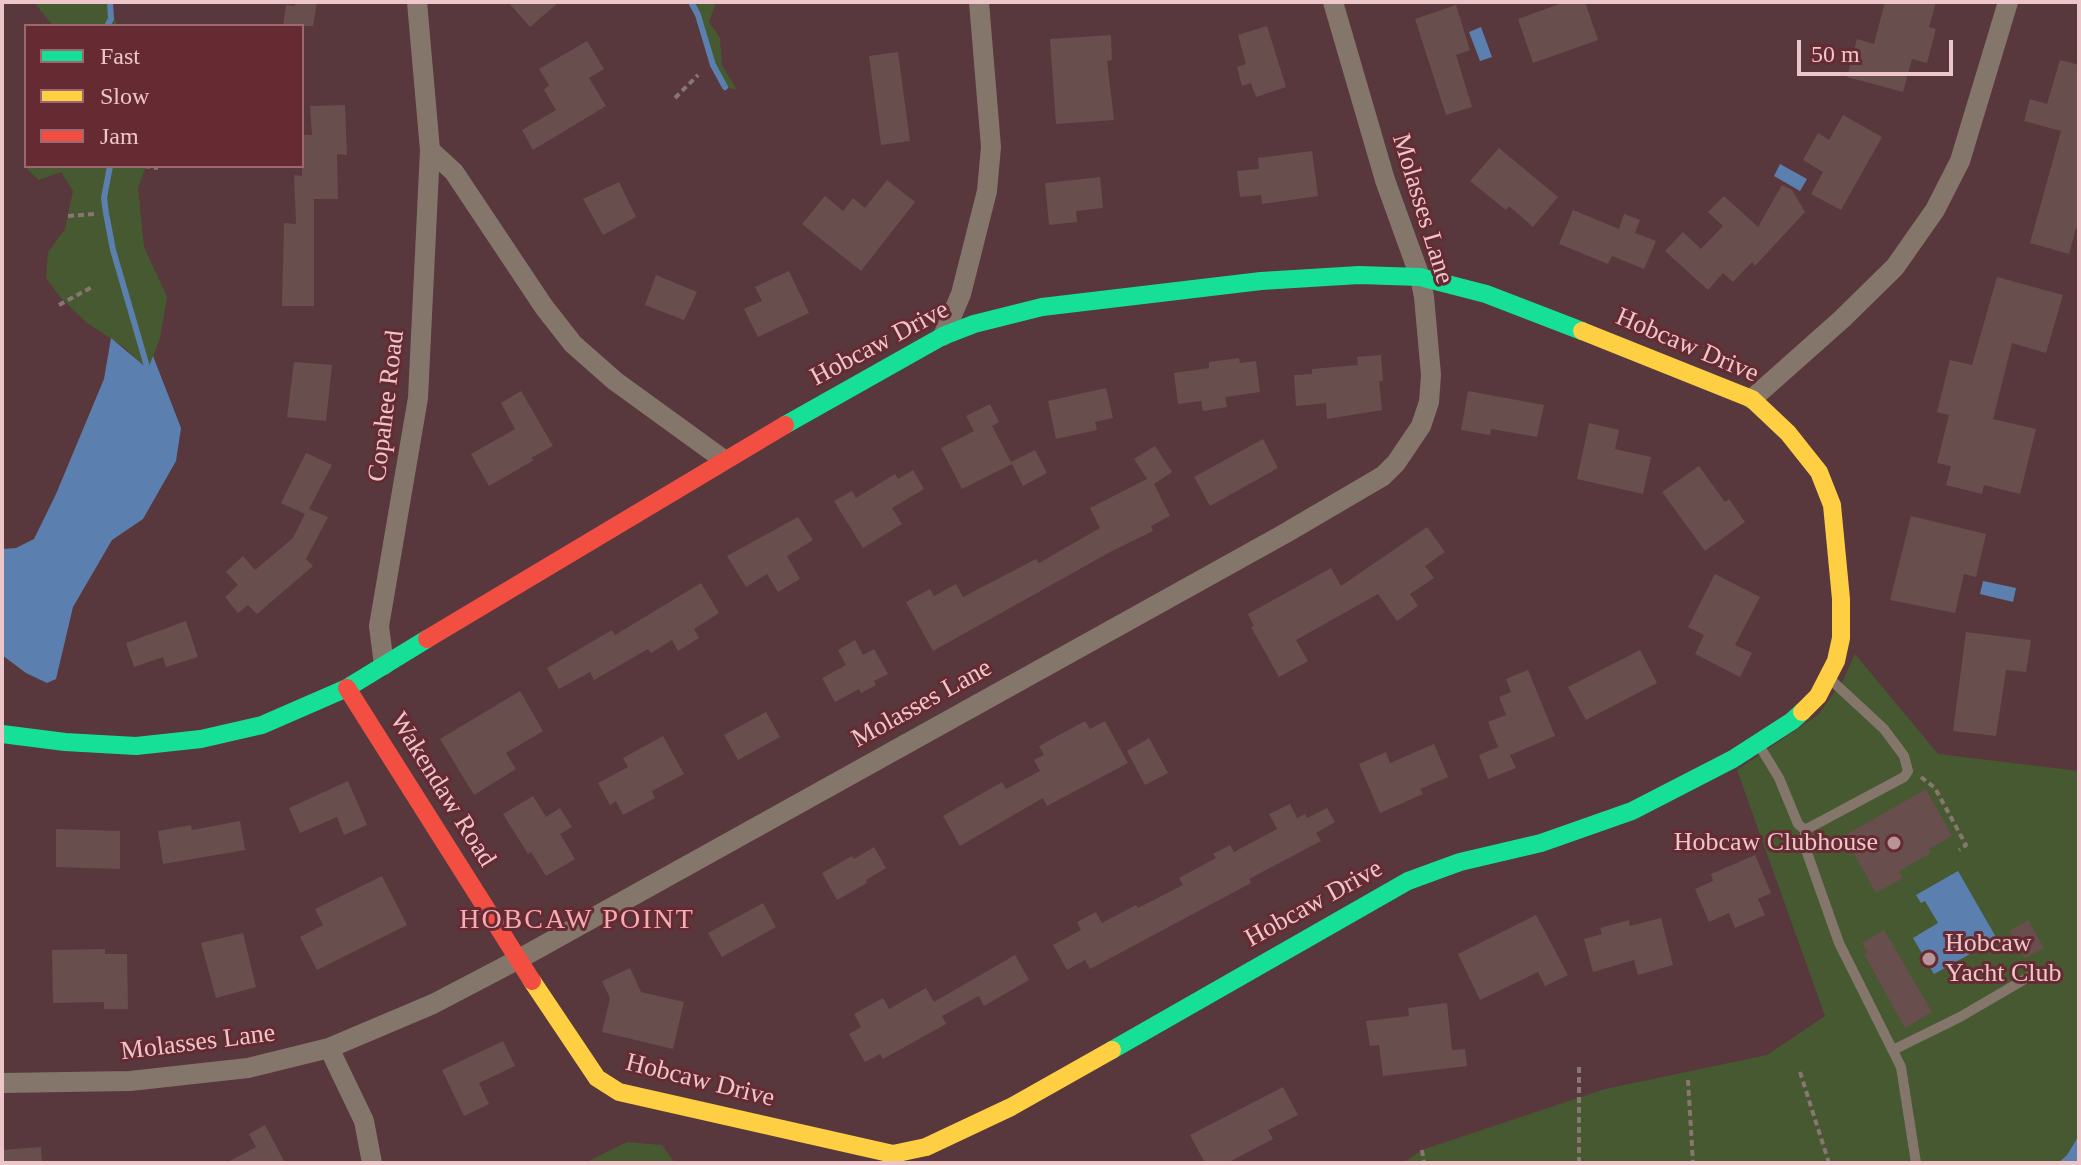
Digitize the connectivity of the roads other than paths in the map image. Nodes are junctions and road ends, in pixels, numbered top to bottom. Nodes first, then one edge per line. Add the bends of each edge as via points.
1 (417, 2) edge
2 (979, 2) edge
3 (1333, 2) edge
4 (2008, 2) edge
5 (430, 150) junction
6 (1420, 277) junction
7 (943, 336) junction
8 (1752, 399) junction
9 (724, 460) junction
10 (384, 665) junction
11 (1828, 677) junction
12 (347, 688) junction
13 (2, 734) edge
14 (1758, 743) junction
15 (1805, 830) junction
16 (519, 959) junction
17 (2032, 975) dead end
18 (329, 1048) junction
19 (1893, 1050) junction
20 (2, 1083) edge
21 (372, 1163) edge
22 (1916, 1163) edge

1 - 5 street, Copahee Road
2 - 7 street via 991,147 987,191 961,294
3 - 6 street, Molasses Lane via 1397,219
4 - 8 street via 1960,161 1935,210 1895,267
5 - 9 street via 454,172 573,344
5 - 10 street, Copahee Road via 418,398 379,626
6 - 7 street, Hobcaw Drive via 1261,281 1116,297 1021,312
6 - 8 street, Hobcaw Drive via 1486,294
6 - 16 street, Molasses Lane via 1429,402 1421,426 1383,476
7 - 9 street, Hobcaw Drive
8 - 11 street, Hobcaw Drive via 1819,472 1832,505 1841,638
9 - 10 street, Hobcaw Drive
10 - 12 street, Hobcaw Drive
11 - 14 street, Hobcaw Drive via 1809,705
11 - 15 lane via 1884,729 1908,771
12 - 13 street, Hobcaw Drive via 262,725 201,739 136,746
12 - 16 street, Wakendaw Road
14 - 15 lane
14 - 16 street, Hobcaw Drive via 1632,811 1408,881 1011,1107 926,1147 893,1154 619,1092 597,1078 578,1053
15 - 19 lane via 1805,847 1839,943
16 - 18 street, Molasses Lane via 433,1004
17 - 19 lane
18 - 20 street, Molasses Lane via 248,1068 130,1081
18 - 21 street via 364,1121
19 - 22 lane via 1901,1067

